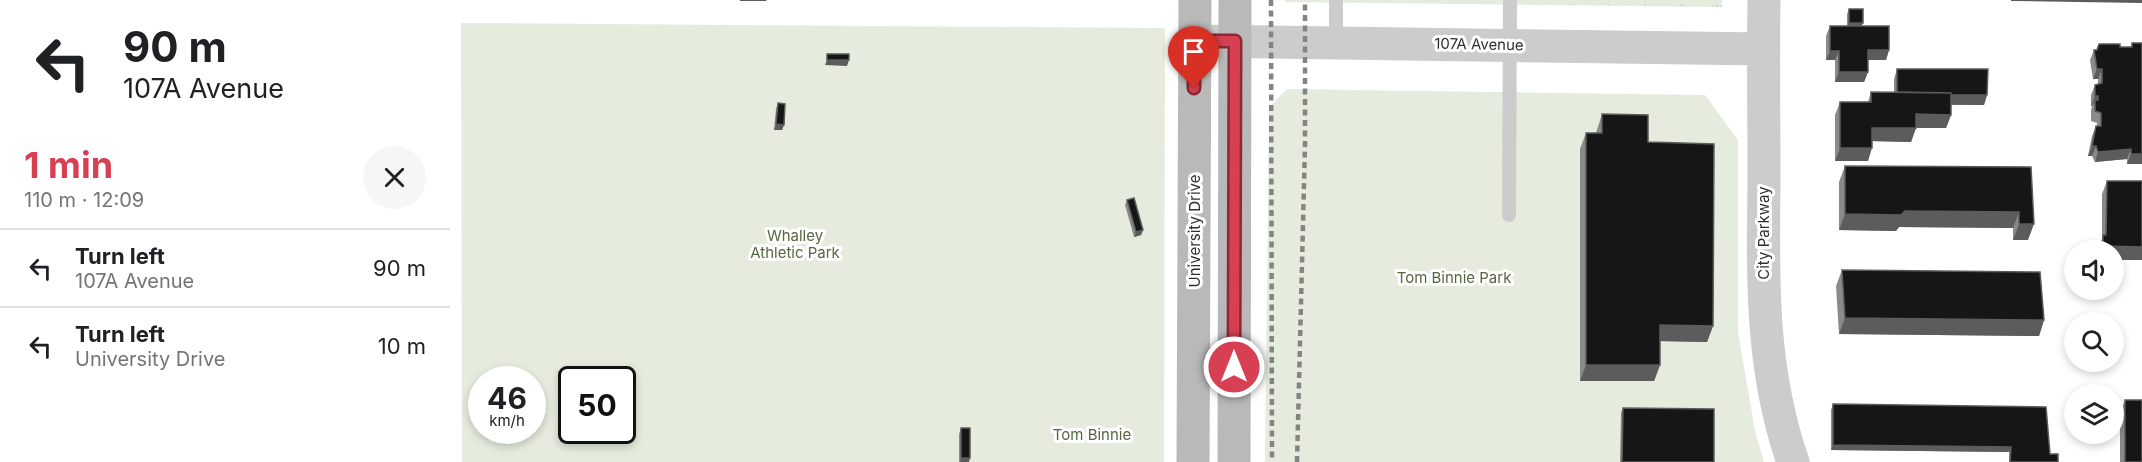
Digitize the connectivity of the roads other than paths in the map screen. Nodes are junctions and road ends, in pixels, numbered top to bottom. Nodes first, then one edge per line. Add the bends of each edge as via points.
1 (1195, 0) edge
2 (1235, 0) edge
3 (1336, 0) edge
4 (1510, 0) edge
5 (1764, 0) edge
6 (1194, 41) junction
7 (1235, 41) junction
8 (1336, 42) junction
9 (1510, 45) junction
10 (1763, 49) junction
11 (1509, 214) dead end
12 (1193, 462) edge
13 (1234, 462) edge
14 (1793, 462) edge

1 - 6 main road, University Drive
2 - 7 main road
3 - 8 lane
4 - 9 lane
5 - 10 street, City Parkway
6 - 7 street, 107A Avenue
6 - 12 main road, University Drive
7 - 8 street, 107A Avenue
7 - 13 main road
8 - 9 street, 107A Avenue
9 - 10 street, 107A Avenue
9 - 11 lane
10 - 14 street, City Parkway via 1763,309 1773,388

